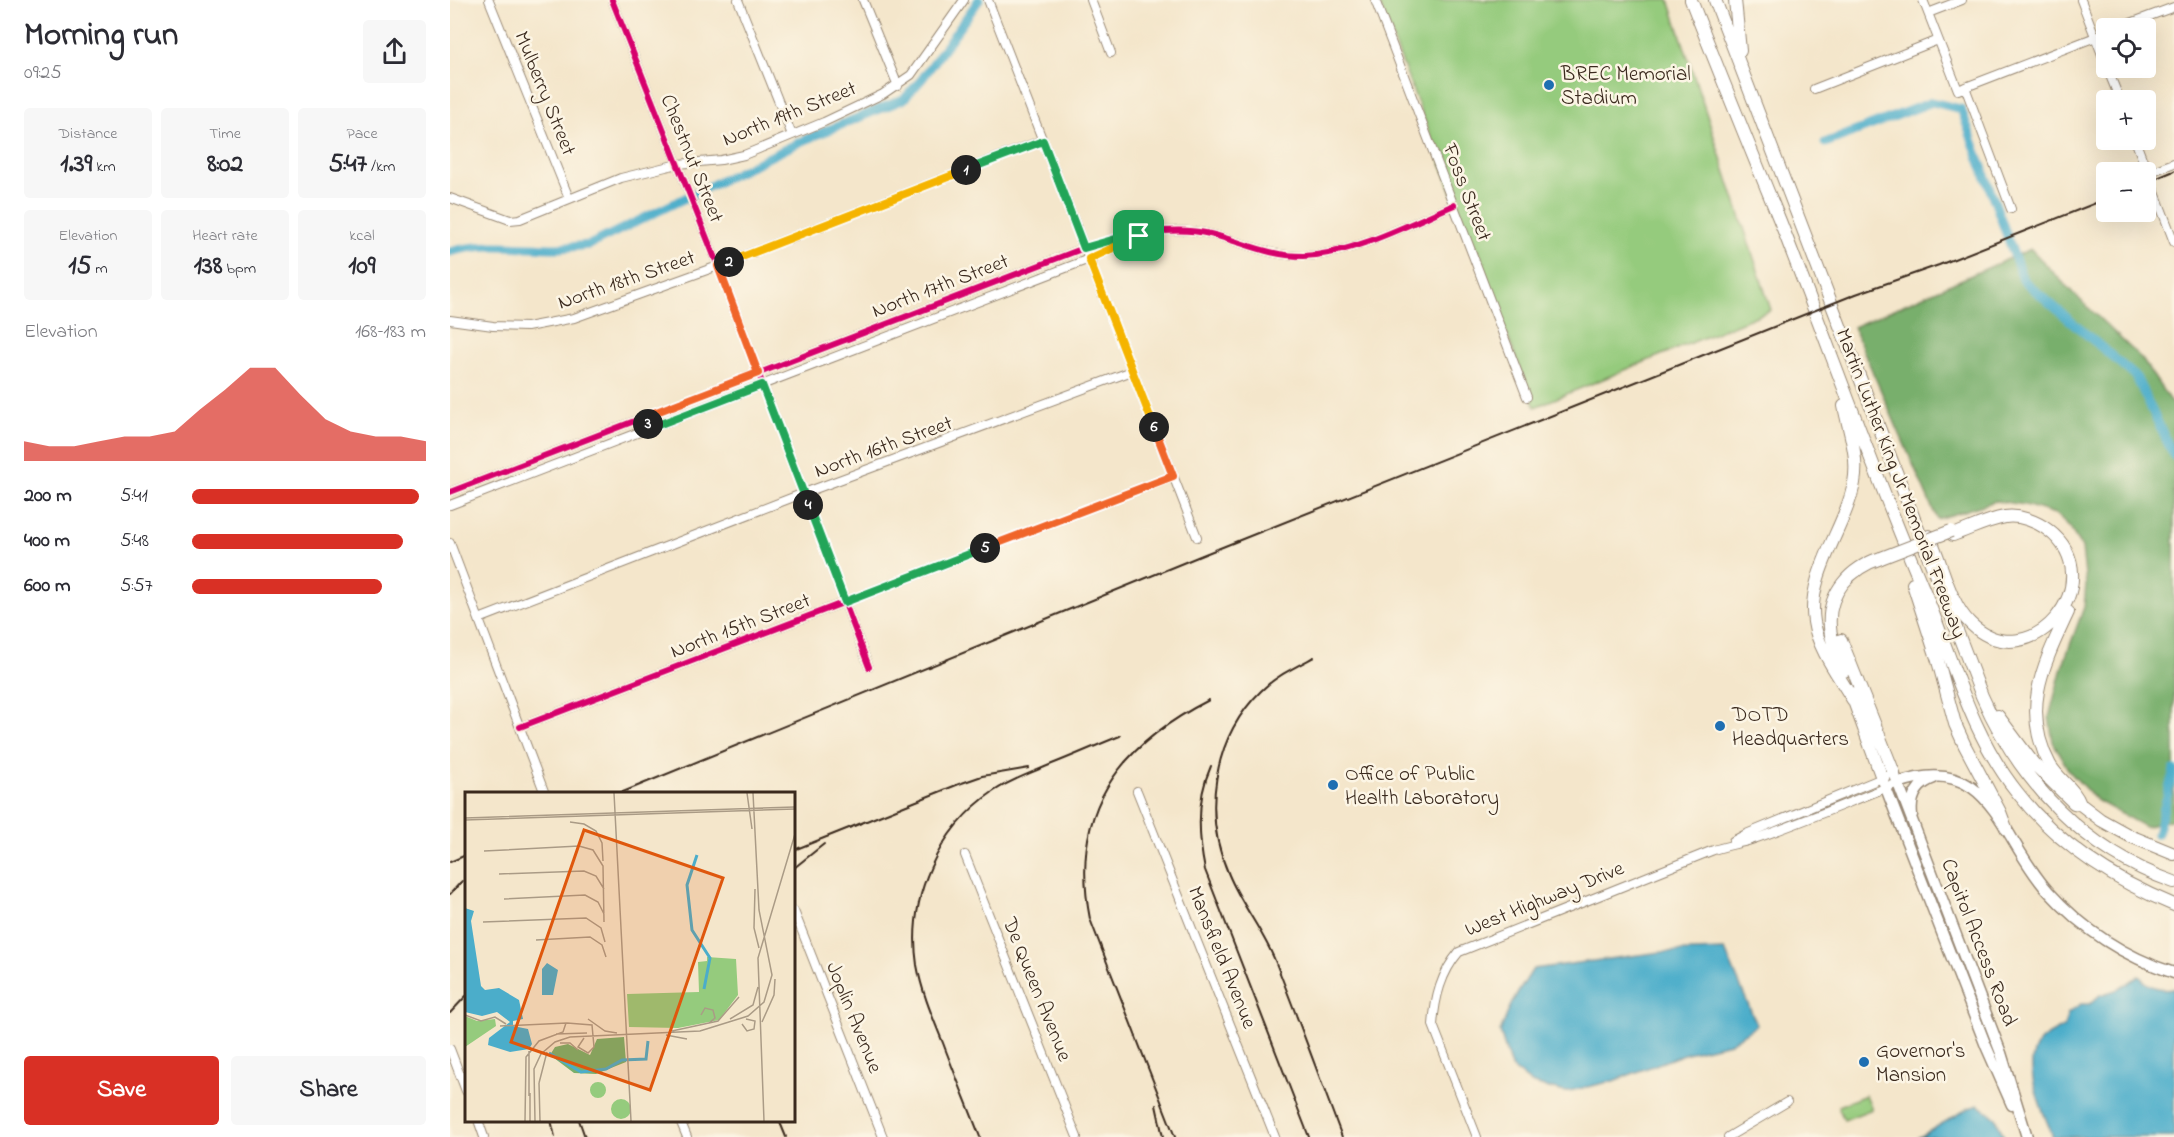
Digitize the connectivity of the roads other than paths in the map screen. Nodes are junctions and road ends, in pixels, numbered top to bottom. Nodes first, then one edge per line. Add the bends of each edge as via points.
1 (489, 0) edge
2 (612, 0) edge
3 (738, 0) edge
4 (863, 0) edge
5 (964, 0) edge
6 (988, 0) edge
7 (1091, 0) edge
8 (1375, 0) edge
9 (1692, 0) edge
10 (1715, 0) edge
11 (1735, 0) edge
12 (1923, 0) edge
13 (1962, 0) edge
14 (2081, 0) edge
15 (2174, 7) edge
16 (1928, 13) junction
17 (2144, 18) edge
18 (2095, 37) joint
19 (1938, 40) junction
20 (1112, 53) dead end
21 (1745, 79) junction
22 (898, 86) junction
23 (1962, 88) junction
24 (1814, 89) dead end
25 (792, 135) junction
26 (1043, 141) junction
27 (2174, 163) edge
28 (678, 164) junction
29 (2156, 170) edge
30 (2156, 194) edge
31 (450, 198) edge
32 (569, 198) junction
33 (1454, 205) junction
34 (2010, 209) dead end
35 (1139, 236) junction
36 (2174, 242) edge
37 (1084, 248) junction
38 (1089, 259) junction
39 (718, 266) junction
40 (965, 294) junction
41 (969, 305) junction
42 (450, 320) edge
43 (1132, 370) junction
44 (758, 373) junction
45 (1838, 375) junction
46 (762, 385) junction
47 (1527, 397) dead end
48 (646, 416) junction
49 (650, 428) junction
50 (1898, 474) junction
51 (1173, 476) junction
52 (450, 492) edge
53 (804, 493) junction
54 (450, 505) edge
55 (1895, 522) junction
56 (1952, 533) junction
57 (1197, 537) dead end
58 (450, 543) edge
59 (1882, 560) junction
60 (845, 602) junction
61 (479, 619) junction
62 (869, 667) dead end
63 (1983, 696) junction
64 (1853, 700) junction
65 (520, 727) junction
66 (1940, 776) junction
67 (1890, 781) junction
68 (1137, 791) dead end
69 (544, 792) edge
70 (2080, 804) junction
71 (1912, 821) junction
72 (2006, 828) junction
73 (2159, 847) junction
74 (2174, 849) edge
75 (2174, 854) edge
76 (965, 855) dead end
77 (2174, 882) edge
78 (2174, 905) edge
79 (795, 914) edge
80 (2174, 973) edge
81 (450, 1049) edge
82 (465, 1089) edge
83 (1787, 1102) dead end
84 (479, 1122) edge
85 (681, 1122) edge
86 (2025, 1132) edge
87 (484, 1137) edge
88 (687, 1137) edge
89 (883, 1137) edge
90 (1077, 1137) edge
91 (1275, 1137) edge
92 (1477, 1137) edge
93 (1728, 1137) edge

1 - 32 street, Mulberry Street
2 - 28 street, Chestnut Street
3 - 25 street
4 - 22 street
5 - 22 street, North 19th Street via 911,75
6 - 26 street
7 - 20 street
8 - 33 street, Foss Street
9 - 45 highway, Martin Luther King Jr Memorial Freeway
10 - 21 highway, Martin Luther King Jr Memorial Freeway
11 - 21 highway
12 - 16 street
13 - 16 street
14 - 18 street
15 - 17 street
16 - 19 street
18 - 23 street
19 - 23 street
19 - 24 street
21 - 50 highway, Martin Luther King Jr Memorial Freeway
22 - 25 street, North 19th Street
23 - 34 street
25 - 28 street, North 19th Street via 744,155
26 - 37 street
26 - 39 street, North 18th Street
27 - 29 street
28 - 32 street, North 19th Street via 621,178
28 - 39 street, Chestnut Street
30 - 36 street
31 - 32 street, North 19th Street via 513,220
33 - 35 street, North 17th Street via 1322,255 1273,254 1200,232
33 - 47 street, Foss Street
35 - 37 street, North 17th Street
35 - 38 street, North 17th Street
37 - 38 street
37 - 40 street, North 17th Street
38 - 41 street, North 17th Street
38 - 43 street
39 - 42 street, North 18th Street via 559,322 516,327
39 - 44 street, Chestnut Street
40 - 41 street
40 - 44 street, North 17th Street
41 - 46 street, North 17th Street
43 - 51 street
43 - 53 street, North 16th Street
44 - 46 street, Chestnut Street
44 - 48 street, North 17th Street
45 - 55 highway, Martin Luther King Jr Memorial Freeway
45 - 64 highway via 1853,446 1855,476 1822,568 1813,615 1823,648
46 - 49 street, North 17th Street
46 - 53 street, Chestnut Street
48 - 49 street
48 - 52 street, North 17th Street
49 - 54 street, North 17th Street
50 - 56 highway via 1956,602 1970,622 1981,632 2014,640 2036,634 2056,620 2068,598 2072,575 2066,552 2052,533 2036,522 2011,517
50 - 63 highway, Martin Luther King Jr Memorial Freeway
51 - 57 street
51 - 60 street, North 15th Street
53 - 60 street, Chestnut Street
53 - 61 street, North 16th Street
55 - 72 highway via 1955,724
55 - 78 highway, Martin Luther King Jr Memorial Freeway via 1971,713 2009,781 2039,817 2081,855 2129,885
56 - 59 highway, bridge
56 - 70 highway via 1997,513 2024,513 2055,528 2073,552 2076,591 2039,678 2036,717 2049,763
58 - 61 street
59 - 64 highway via 1863,564 1847,577 1831,610 1833,640
59 - 67 highway via 1848,585 1839,605 1837,623
60 - 62 street, Chestnut Street
60 - 65 street, North 15th Street
61 - 65 street
63 - 70 highway via 2042,772 2074,803
63 - 77 highway, Martin Luther King Jr Memorial Freeway via 2016,759 2054,805 2103,846
64 - 67 highway
65 - 69 street
66 - 67 main road
66 - 71 main road via 1926,781 1915,793
66 - 72 main road via 1953,777 1974,788
67 - 71 main road, Capitol Access Road
67 - 86 main road, Capitol Access Road via 1986,1046
67 - 92 street, West Highway Drive via 1746,834 1459,952 1447,966 1433,1025
68 - 91 street, Mansfield Avenue
70 - 73 highway via 2118,829
71 - 86 main road, Capitol Access Road via 2001,1053
72 - 80 main road via 2035,876 2071,914 2122,952
73 - 74 highway
73 - 75 highway
76 - 90 street, De Queen Avenue
79 - 89 street, Joplin Avenue
81 - 82 street
83 - 93 street
84 - 87 street
85 - 88 street

